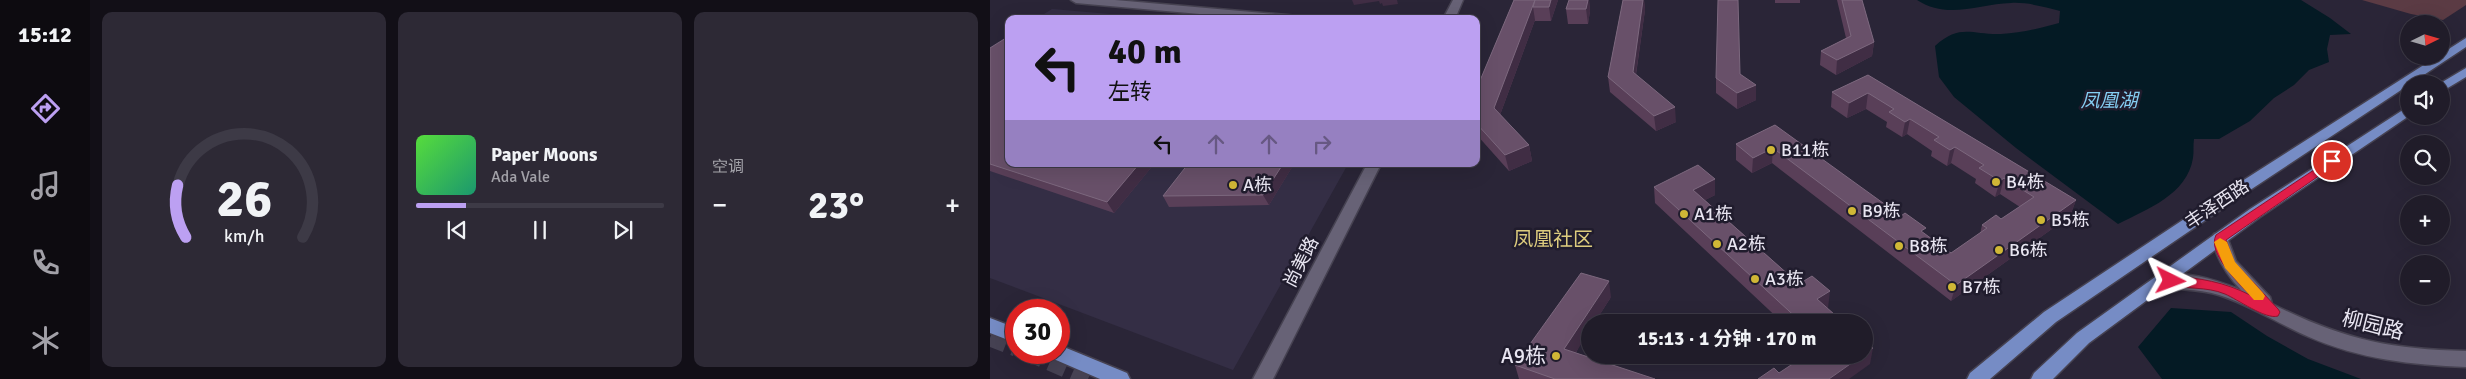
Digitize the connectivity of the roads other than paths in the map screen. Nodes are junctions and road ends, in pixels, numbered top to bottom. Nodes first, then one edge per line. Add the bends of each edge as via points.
1 (1076, 0) edge
2 (1458, 0) edge
3 (1251, 15) edge
4 (1451, 15) edge
5 (2466, 42) edge
6 (2466, 72) edge
7 (2450, 82) edge
8 (2400, 116) edge
9 (1372, 167) edge
10 (2220, 238) junction
11 (2161, 281) junction
12 (2274, 312) junction
13 (990, 325) edge
14 (1005, 331) edge
15 (1070, 358) edge
16 (2466, 359) edge
17 (1120, 379) edge
18 (1263, 379) edge
19 (1977, 379) edge
20 (2041, 379) edge

1 - 3 street
2 - 4 street
5 - 19 main road, 丰泽西路 via 2050,317
6 - 7 main road
8 - 10 main road, 丰泽西路
9 - 18 street, 尚美路
10 - 11 main road, 丰泽西路
10 - 12 street via 2229,264
11 - 12 street, 柳园路 via 2204,283
11 - 20 main road, 丰泽西路 via 2083,338
12 - 16 street, 柳园路 via 2318,333 2366,349 2412,358
13 - 14 main road
15 - 17 main road

